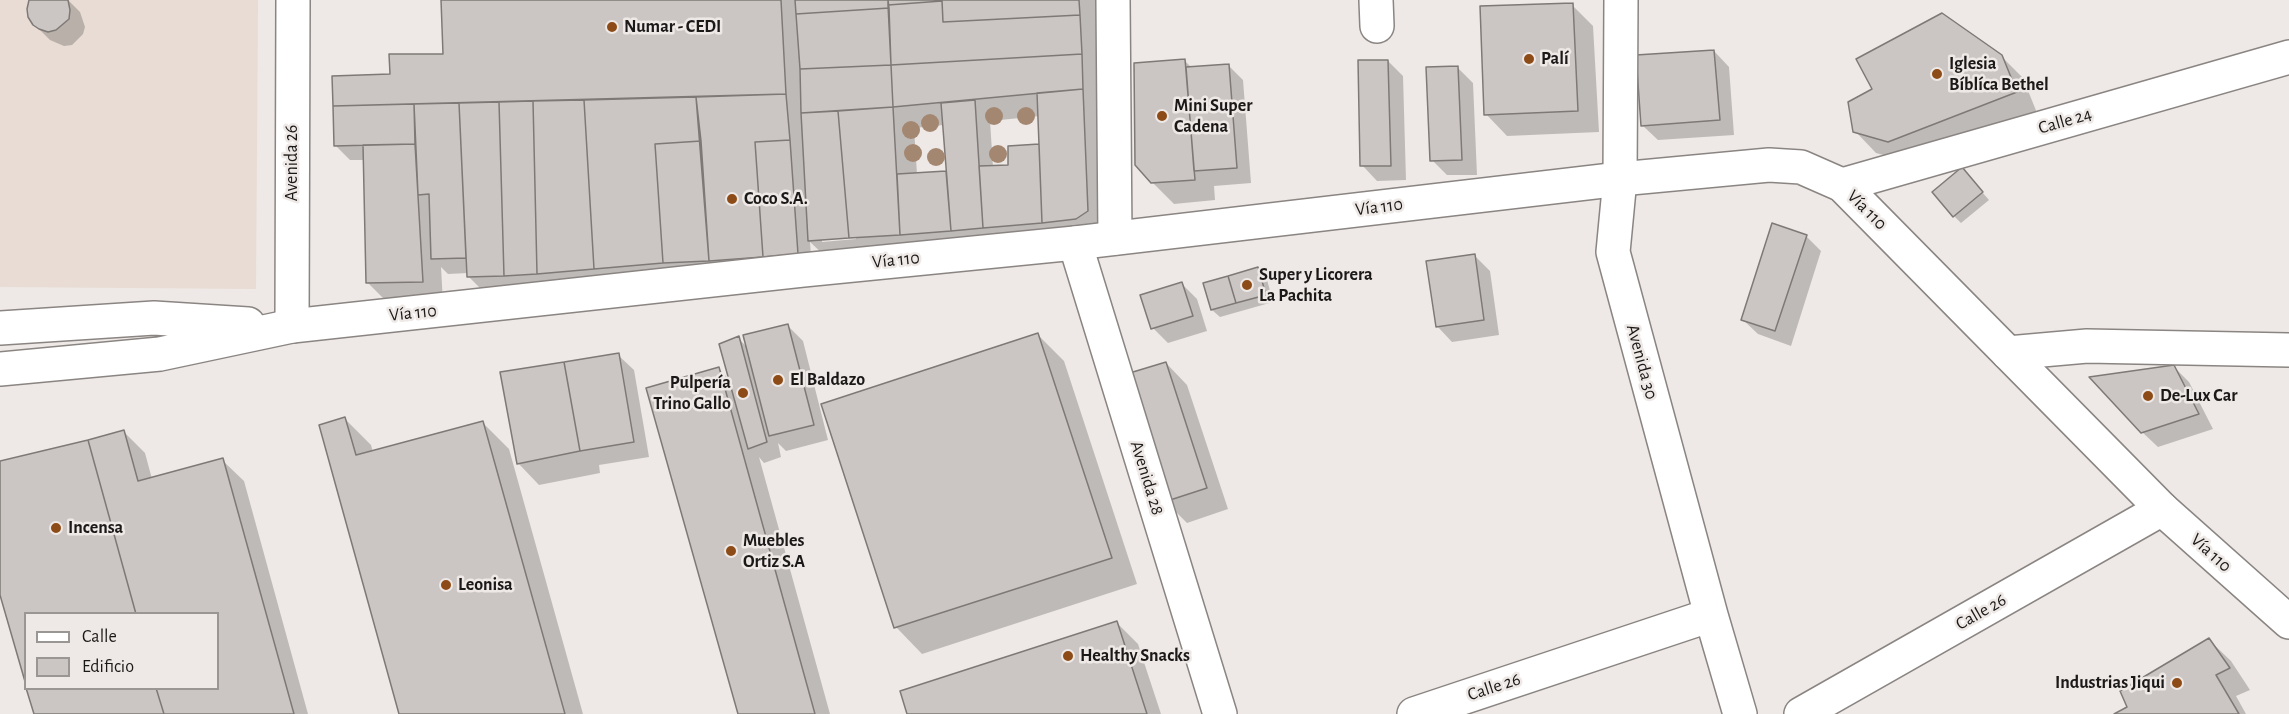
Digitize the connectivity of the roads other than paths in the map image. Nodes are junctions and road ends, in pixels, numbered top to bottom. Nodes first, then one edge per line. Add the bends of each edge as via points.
1 (293, 0) edge
2 (1113, 0) edge
3 (1621, 0) edge
4 (2289, 57) edge
5 (1620, 179) junction
6 (1842, 184) junction
7 (1115, 238) junction
8 (1075, 243) junction
9 (292, 326) junction
10 (1, 328) edge
11 (2289, 350) edge
12 (2008, 353) junction
13 (0, 369) edge
14 (2162, 509) junction
15 (1711, 615) junction
16 (2289, 622) edge
17 (1462, 706) edge
18 (1220, 714) edge
19 (1414, 714) edge
20 (1740, 714) edge
21 (1801, 714) edge

1 - 9 street, Avenida 26
2 - 7 street
3 - 5 street, Avenida 30
4 - 6 street, Calle 24
5 - 6 street, Vía 110 via 1769,165 1801,167
5 - 7 street, Vía 110
5 - 15 street, Avenida 30 via 1613,252
6 - 12 street, Vía 110
7 - 8 street, Vía 110
8 - 9 street, Vía 110
8 - 18 street, Avenida 28
9 - 10 street, Vía 110 via 154,318
9 - 13 street, Vía 110 via 160,354
11 - 12 street via 2087,346
12 - 14 street, Vía 110
14 - 16 street, Vía 110
14 - 21 street, Calle 26
15 - 17 street, Calle 26
15 - 20 street, Avenida 30
17 - 19 street, Calle 26

